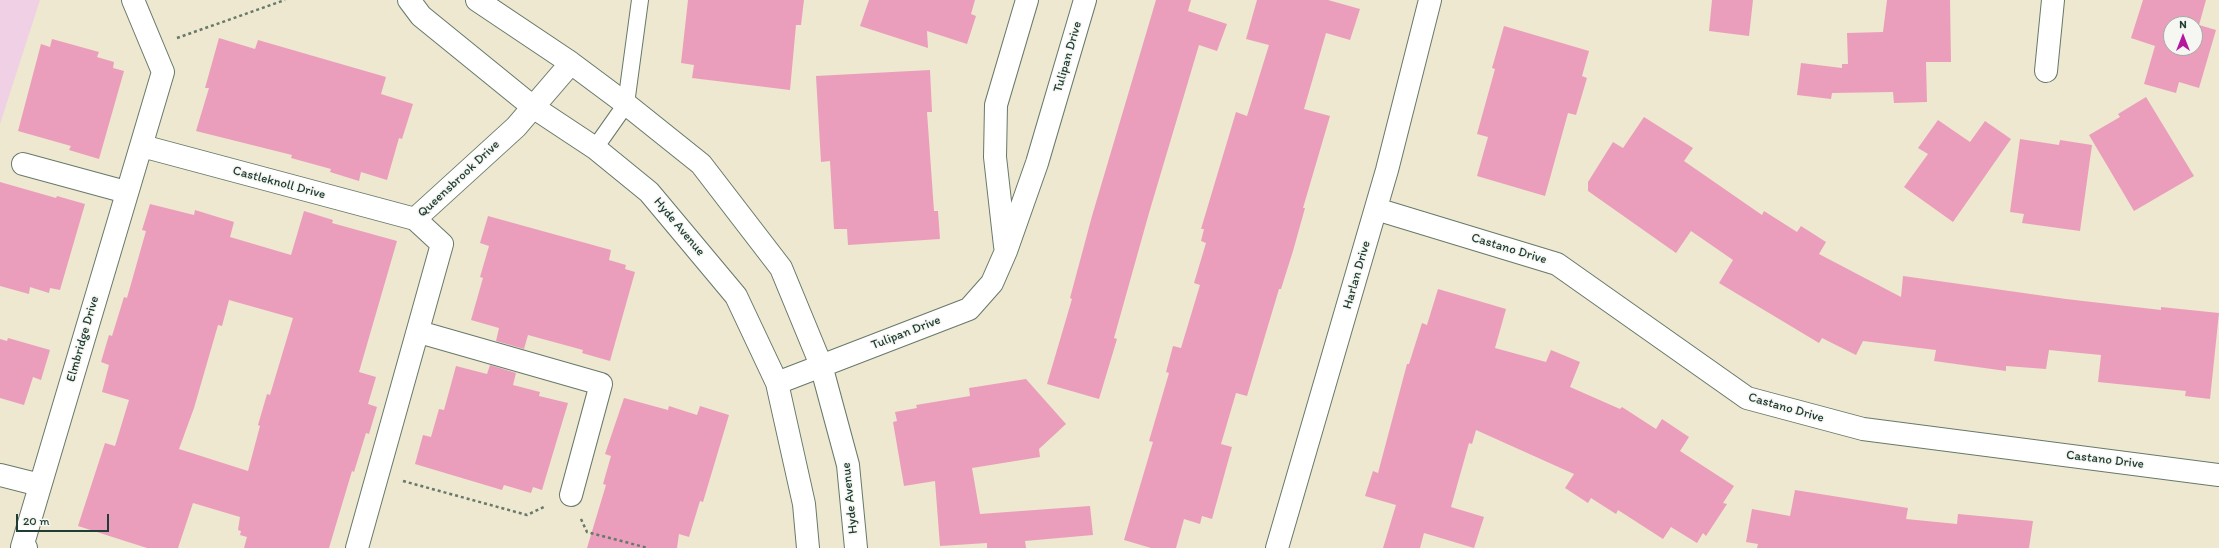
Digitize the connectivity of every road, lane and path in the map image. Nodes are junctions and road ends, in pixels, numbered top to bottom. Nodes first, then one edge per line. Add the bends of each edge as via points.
1 (133, 0) edge
2 (285, 0) edge
3 (408, 0) edge
4 (477, 0) edge
5 (640, 0) edge
6 (1027, 0) edge
7 (1085, 0) edge
8 (1430, 0) edge
9 (2053, 0) edge
10 (152, 47) junction
11 (571, 63) junction
12 (2046, 71) dead end
13 (626, 104) junction
14 (533, 107) junction
15 (142, 146) junction
16 (595, 148) junction
17 (23, 164) dead end
18 (126, 192) junction
19 (1376, 209) junction
20 (415, 219) junction
21 (1006, 251) junction
22 (419, 332) junction
23 (821, 365) junction
24 (777, 383) junction
25 (378, 474) junction
26 (2219, 474) edge
27 (0, 475) edge
28 (40, 485) junction
29 (570, 495) junction
30 (26, 548) edge
31 (357, 548) edge
32 (648, 548) edge
33 (808, 548) edge
34 (856, 548) edge
35 (1277, 548) edge

1 - 10 street, Elmbridge Drive
2 - 10 path
3 - 14 street, Hyde Avenue via 421,16
4 - 11 street, Hyde Avenue
5 - 13 lane
6 - 21 street via 996,105 995,157
7 - 21 street, Tulipan Drive via 1037,163
8 - 19 street, Harlan Drive
9 - 12 street
10 - 15 street, Elmbridge Drive via 163,72
11 - 13 street, Hyde Avenue
11 - 14 street, Queensbrook Drive
13 - 16 lane
13 - 23 street, Hyde Avenue via 701,164 781,268
14 - 16 street, Hyde Avenue
14 - 20 street, Queensbrook Drive via 516,127
15 - 18 street, Elmbridge Drive
15 - 20 street, Castleknoll Drive
16 - 24 street, Hyde Avenue via 649,192 736,296
17 - 18 street
18 - 28 street, Elmbridge Drive
19 - 26 street, Castano Drive via 1557,264 1747,398 1863,429
19 - 35 street, Harlan Drive
20 - 22 street, Queensbrook Drive via 442,244
21 - 23 street, Tulipan Drive via 992,283 969,309
22 - 25 street, Queensbrook Drive
22 - 29 street via 601,384
23 - 24 street, Tulipan Drive
23 - 34 street, Hyde Avenue via 848,466
24 - 33 street, Hyde Avenue via 804,504
25 - 29 path via 527,515
25 - 31 street, Queensbrook Drive
27 - 28 street
28 - 30 street, Elmbridge Drive via 22,547
29 - 32 path via 587,532

